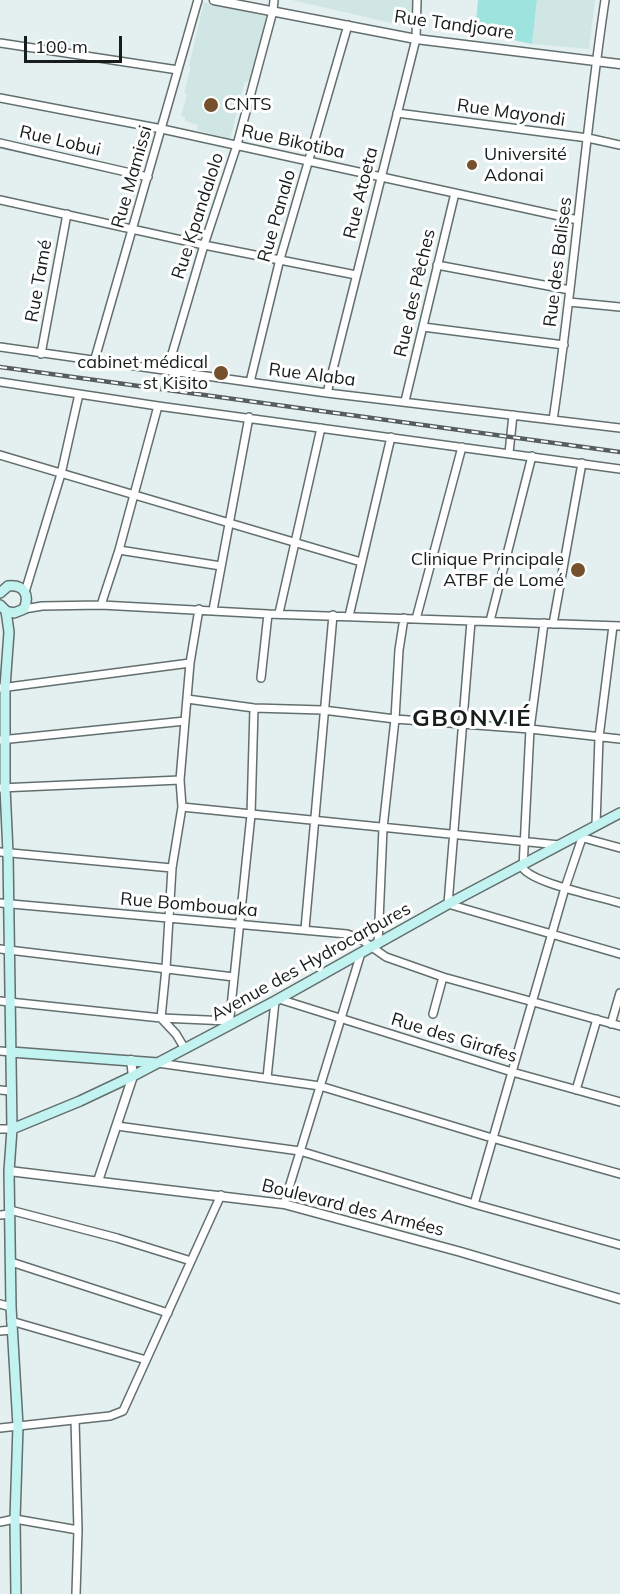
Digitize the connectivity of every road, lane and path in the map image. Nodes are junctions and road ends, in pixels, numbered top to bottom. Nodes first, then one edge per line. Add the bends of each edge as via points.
1 (198, 0) edge
2 (214, 0) edge
3 (274, 0) edge
4 (417, 0) edge
5 (605, 0) edge
6 (273, 11) junction
7 (348, 25) junction
8 (416, 39) junction
9 (0, 43) edge
10 (596, 61) junction
11 (620, 64) edge
12 (178, 70) junction
13 (0, 98) edge
14 (397, 113) junction
15 (162, 129) junction
16 (588, 138) junction
17 (0, 143) edge
18 (237, 145) junction
19 (620, 145) edge
20 (309, 160) junction
21 (148, 177) junction
22 (381, 177) junction
23 (455, 193) junction
24 (0, 200) edge
25 (67, 214) junction
26 (578, 220) junction
27 (133, 229) junction
28 (204, 245) junction
29 (280, 259) junction
30 (437, 265) junction
31 (356, 275) junction
32 (570, 291) junction
33 (569, 302) junction
34 (620, 308) edge
35 (423, 327) junction
36 (564, 345) junction
37 (0, 347) edge
38 (41, 354) junction
39 (94, 362) junction
40 (167, 371) junction
41 (0, 382) edge
42 (250, 382) junction
43 (327, 393) junction
44 (79, 394) junction
45 (405, 401) junction
46 (158, 406) junction
47 (513, 415) junction
48 (249, 417) junction
49 (553, 420) junction
50 (321, 428) junction
51 (620, 428) edge
52 (391, 437) junction
53 (462, 447) junction
54 (509, 453) junction
55 (0, 455) edge
56 (532, 456) junction
57 (582, 463) junction
58 (620, 469) edge
59 (61, 474) junction
60 (134, 495) junction
61 (230, 524) junction
62 (296, 543) junction
63 (119, 550) junction
64 (361, 562) junction
65 (221, 566) junction
66 (32, 573) junction
67 (0, 579) edge
68 (14, 585) junction
69 (0, 593) edge
70 (26, 593) junction
71 (101, 605) junction
72 (42, 606) junction
73 (2, 607) edge
74 (199, 609) junction
75 (213, 610) junction
76 (21, 611) junction
77 (268, 614) junction
78 (279, 614) junction
79 (333, 615) junction
80 (349, 616) junction
81 (404, 618) junction
82 (416, 619) junction
83 (471, 621) junction
84 (490, 621) junction
85 (544, 623) junction
86 (553, 624) junction
87 (616, 626) edge
88 (6, 637) edge
89 (190, 663) junction
90 (261, 678) dead end
91 (3, 688) edge
92 (188, 699) junction
93 (254, 708) junction
94 (323, 710) junction
95 (395, 719) junction
96 (184, 721) junction
97 (461, 724) junction
98 (530, 729) junction
99 (599, 737) junction
100 (620, 738) edge
101 (3, 740) edge
102 (180, 780) junction
103 (3, 787) edge
104 (182, 807) junction
105 (620, 813) edge
106 (251, 815) junction
107 (315, 821) junction
108 (596, 825) junction
109 (383, 828) junction
110 (453, 834) junction
111 (580, 837) junction
112 (525, 841) junction
113 (560, 845) junction
114 (620, 848) edge
115 (4, 853) edge
116 (522, 865) junction
117 (172, 868) junction
118 (565, 888) junction
119 (4, 903) edge
120 (620, 903) edge
121 (448, 904) junction
122 (168, 918) junction
123 (238, 925) junction
124 (305, 929) junction
125 (552, 936) junction
126 (375, 945) junction
127 (5, 950) edge
128 (361, 953) junction
129 (620, 954) edge
130 (166, 968) junction
131 (234, 977) junction
132 (443, 977) junction
133 (620, 993) edge
134 (277, 1000) junction
135 (5, 1001) edge
136 (532, 1003) junction
137 (433, 1014) dead end
138 (161, 1018) junction
139 (341, 1019) junction
140 (597, 1019) junction
141 (229, 1024) junction
142 (611, 1024) junction
143 (620, 1026) edge
144 (185, 1049) junction
145 (0, 1051) edge
146 (11, 1052) junction
147 (131, 1060) junction
148 (158, 1063) junction
149 (512, 1072) junction
150 (133, 1076) junction
151 (267, 1077) junction
152 (320, 1086) junction
153 (0, 1090) edge
154 (576, 1090) junction
155 (11, 1091) junction
156 (620, 1102) edge
157 (117, 1126) junction
158 (12, 1129) junction
159 (0, 1130) edge
160 (492, 1138) junction
161 (300, 1151) junction
162 (5, 1170) edge
163 (620, 1173) edge
164 (98, 1181) junction
165 (221, 1195) junction
166 (284, 1204) junction
167 (474, 1204) junction
168 (10, 1212) junction
169 (0, 1215) edge
170 (620, 1245) edge
171 (191, 1261) junction
172 (11, 1262) junction
173 (620, 1299) edge
174 (0, 1304) edge
175 (11, 1307) junction
176 (168, 1312) junction
177 (11, 1325) junction
178 (0, 1331) edge
179 (146, 1360) junction
180 (75, 1420) junction
181 (18, 1426) junction
182 (0, 1428) edge
183 (15, 1520) junction
184 (0, 1522) edge
185 (78, 1530) junction
186 (16, 1594) edge
187 (76, 1594) edge

1 - 12 street, Rue Mamissi
2 - 6 street, Rue Tandjoare
3 - 6 street, Rue Kpandalolo
4 - 8 street, Rue Atoeta
5 - 10 street, Rue des Balises
6 - 7 street, Rue Tandjoare
6 - 18 street, Rue Kpandalolo
7 - 8 street, Rue Tandjoare
7 - 20 street, Rue Panalo
8 - 10 street, Rue Tandjoare
8 - 14 street, Rue Atoeta
9 - 12 street
10 - 11 street, Rue Tandjoare
10 - 16 street, Rue des Balises
12 - 15 street, Rue Mamissi
13 - 15 street, Rue Bikotiba
14 - 16 street, Rue Mayondi
14 - 22 street, Rue Atoeta
15 - 18 street, Rue Bikotiba
15 - 21 street, Rue Mamissi
16 - 19 street, Rue Mayondi
16 - 26 street, Rue des Balises
17 - 21 street, Rue Lobui
18 - 20 street, Rue Bikotiba
18 - 28 street, Rue Kpandalolo
20 - 22 street, Rue Bikotiba
20 - 29 street, Rue Panalo
21 - 27 street, Rue Mamissi
22 - 23 street, Rue Bikotiba
22 - 31 street, Rue Atoeta
23 - 26 street, Rue Bikotiba
23 - 30 street, Rue des Pêches
24 - 25 street
25 - 27 street
25 - 38 street, Rue Tamé
26 - 32 street, Rue des Balises
27 - 28 street
27 - 39 street, Rue Mamissi
28 - 29 street
28 - 40 street, Rue Kpandalolo
29 - 31 street
29 - 42 street, Rue Panalo
30 - 32 street
30 - 35 street, Rue des Pêches
31 - 43 street, Rue Atoeta
32 - 33 street, Rue des Balises
33 - 34 street
33 - 36 street, Rue des Balises
35 - 36 street
35 - 45 street, Rue des Pêches
36 - 49 street, Rue des Balises
37 - 38 street, Rue Alaba
38 - 39 street, Rue Alaba
39 - 40 street, Rue Alaba
40 - 42 street, Rue Alaba
41 - 44 street
42 - 43 street, Rue Alaba
43 - 45 street, Rue Alaba
44 - 46 street
44 - 59 street
45 - 47 street, Rue Alaba
46 - 48 street
46 - 60 street
47 - 49 street, Rue Alaba
47 - 54 street
48 - 50 street
48 - 61 street
49 - 51 street, Rue Alaba
50 - 52 street
50 - 62 street
52 - 53 street
52 - 64 street
53 - 54 street
53 - 82 street
54 - 56 street
55 - 59 street
56 - 57 street
56 - 84 street
57 - 58 street
57 - 86 street
59 - 60 street
59 - 66 street
60 - 61 street
60 - 63 street
61 - 62 street
61 - 65 street
62 - 64 street
62 - 78 street
63 - 65 street
63 - 71 street
64 - 80 street
65 - 75 street
66 - 68 street
66 - 70 street
67 - 68 main road
68 - 69 main road
68 - 70 main road
70 - 72 street
70 - 76 main road via 27,601
71 - 72 street
71 - 74 street
72 - 76 street
73 - 76 main road
73 - 88 main road
74 - 75 street
74 - 89 street
75 - 77 street
76 - 88 main road
77 - 78 street
77 - 90 street
78 - 79 street
79 - 80 street
79 - 94 street
80 - 81 street
81 - 82 street
81 - 95 street
82 - 83 street
83 - 84 street
83 - 97 street
84 - 85 street
85 - 86 street
85 - 98 street
86 - 87 street
87 - 99 street
88 - 91 main road
89 - 91 street
89 - 92 street
91 - 101 main road
92 - 93 street
92 - 96 street
93 - 94 street
93 - 106 street
94 - 95 street
94 - 107 street
95 - 97 street
95 - 109 street
96 - 101 street
96 - 102 street
97 - 98 street
97 - 110 street
98 - 99 street
98 - 112 street
99 - 100 street
99 - 108 street
101 - 103 main road
102 - 103 street
102 - 104 street
103 - 115 main road
104 - 106 street
104 - 117 street
105 - 108 main road, Avenue des Hydrocarbures
106 - 107 street
106 - 123 street
107 - 109 street
107 - 124 street
108 - 111 main road, Avenue des Hydrocarbures
109 - 110 street
109 - 126 street
110 - 112 street
110 - 121 street
111 - 113 main road, Avenue des Hydrocarbures
111 - 114 street
111 - 118 street
112 - 113 street
112 - 116 street
113 - 116 main road, Avenue des Hydrocarbures
115 - 117 street
115 - 119 main road
116 - 118 street via 529,875
116 - 121 main road, Avenue des Hydrocarbures
117 - 122 street
118 - 120 street
118 - 125 street
119 - 122 street, Rue Bombouaka
119 - 127 main road
121 - 125 street
121 - 126 main road, Avenue des Hydrocarbures
122 - 123 street, Rue Bombouaka
122 - 130 street
123 - 124 street, Rue Bombouaka
123 - 131 street
124 - 126 street, Rue Bombouaka via 353,935
125 - 129 street
125 - 136 street
126 - 128 main road, Avenue des Hydrocarbures
126 - 132 street, Rue Bombouaka via 386,957
127 - 130 street
127 - 135 main road
128 - 134 main road, Avenue des Hydrocarbures
128 - 139 street
130 - 131 street
130 - 138 street
131 - 141 street
132 - 136 street, Rue Bombouaka
132 - 137 street
133 - 142 street
134 - 139 street, Rue des Girafes
134 - 141 main road, Avenue des Hydrocarbures
134 - 151 street
135 - 138 street
135 - 146 main road
136 - 140 street, Rue Bombouaka
136 - 149 street
138 - 141 street
138 - 144 street
139 - 149 street, Rue des Girafes
139 - 152 street
140 - 142 street, Rue Bombouaka
140 - 154 street
141 - 144 main road, Avenue des Hydrocarbures
142 - 143 street, Rue Bombouaka
144 - 148 main road, Avenue des Hydrocarbures
145 - 146 street
146 - 147 main road
146 - 155 main road
147 - 148 main road
147 - 150 street
148 - 150 main road, Avenue des Hydrocarbures
148 - 151 street
149 - 154 street, Rue des Girafes
149 - 160 street
150 - 157 street
150 - 158 main road, Avenue des Hydrocarbures
151 - 152 street
152 - 160 street
152 - 161 street
153 - 155 street
154 - 156 street, Rue des Girafes
155 - 158 main road
157 - 161 street
157 - 164 street
158 - 159 street
158 - 162 main road
160 - 163 street
160 - 167 street
161 - 166 street
161 - 167 street
162 - 164 street, Boulevard des Armées
162 - 168 main road
164 - 165 street, Boulevard des Armées
165 - 166 street, Boulevard des Armées
165 - 171 street
166 - 173 street, Boulevard des Armées
167 - 170 street
168 - 169 street
168 - 171 street
168 - 172 main road
171 - 176 street
172 - 175 main road
172 - 176 street
174 - 175 street
175 - 177 main road
176 - 179 street
177 - 178 street
177 - 179 street
177 - 181 main road
179 - 180 street via 120,1413
180 - 181 street
180 - 185 street
181 - 182 street
181 - 183 main road
183 - 184 street
183 - 185 street
183 - 186 main road
185 - 187 street

